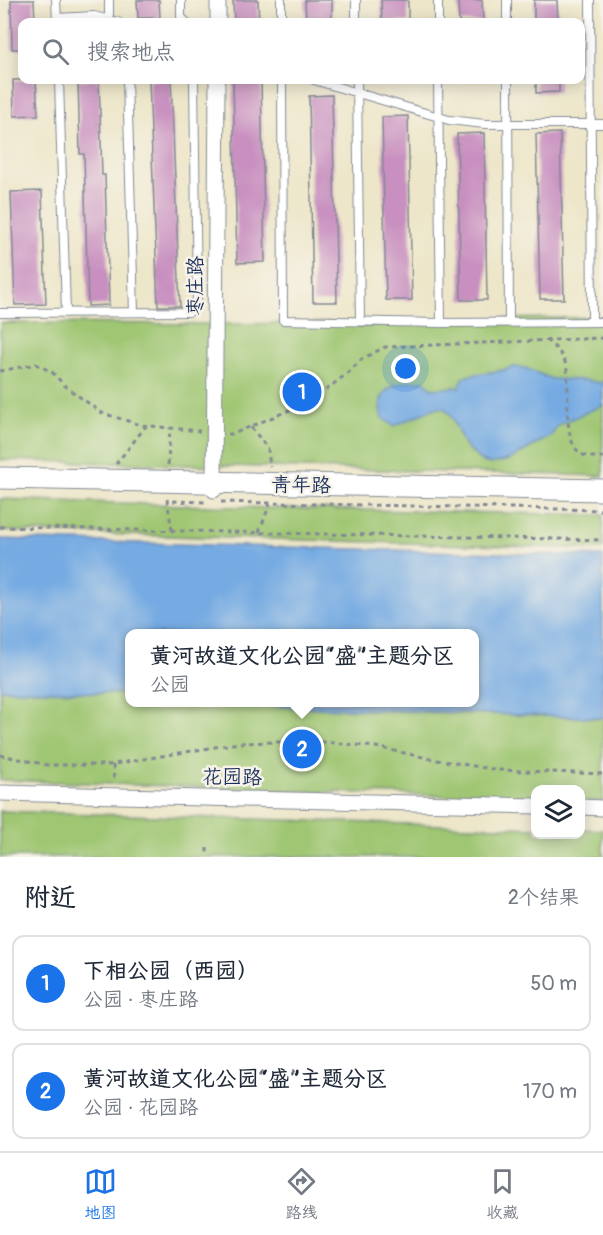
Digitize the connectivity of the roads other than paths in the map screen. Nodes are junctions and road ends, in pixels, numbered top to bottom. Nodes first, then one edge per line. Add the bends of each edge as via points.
1 (56, 0) edge
2 (109, 0) edge
3 (181, 0) edge
4 (218, 0) edge
5 (281, 0) edge
6 (356, 0) edge
7 (438, 0) edge
8 (507, 0) edge
9 (590, 0) edge
10 (57, 18) edge
11 (76, 18) edge
12 (102, 18) edge
13 (109, 18) edge
14 (182, 18) edge
15 (218, 18) edge
16 (281, 18) edge
17 (356, 18) edge
18 (438, 18) edge
19 (507, 18) edge
20 (59, 84) edge
21 (127, 84) edge
22 (194, 84) edge
23 (217, 84) edge
24 (282, 84) edge
25 (328, 84) edge
26 (357, 84) edge
27 (438, 84) edge
28 (508, 84) edge
29 (357, 92) junction
30 (439, 117) junction
31 (508, 124) junction
32 (591, 124) junction
33 (603, 124) edge
34 (134, 312) junction
35 (0, 313) edge
36 (66, 313) junction
37 (360, 322) junction
38 (592, 322) junction
39 (603, 322) edge
40 (441, 323) junction
41 (509, 323) junction
42 (0, 478) edge
43 (0, 487) edge
44 (214, 488) junction
45 (603, 490) edge
46 (603, 500) edge
47 (0, 793) edge
48 (531, 806) edge
49 (585, 807) edge
50 (603, 808) edge

1 - 10 lane
2 - 13 lane
3 - 14 lane
4 - 15 street
5 - 16 lane
6 - 17 lane
7 - 18 lane
8 - 19 lane
9 - 32 lane
11 - 12 lane
20 - 36 lane
21 - 34 lane
22 - 34 lane via 197,298 189,312
23 - 44 street, 枣庄路
24 - 37 lane via 283,320
25 - 29 lane
26 - 29 lane
27 - 30 lane
28 - 31 lane
29 - 30 lane
29 - 37 lane
30 - 31 lane
30 - 40 lane
31 - 32 lane
31 - 41 lane
32 - 33 lane
32 - 38 lane
34 - 36 lane
35 - 36 lane
37 - 40 lane
38 - 39 lane
38 - 41 lane
40 - 41 lane
42 - 44 street, 青年路
43 - 44 street, 青年路
44 - 45 street, 青年路
44 - 46 street, 青年路
47 - 48 street, 花园路
49 - 50 street

